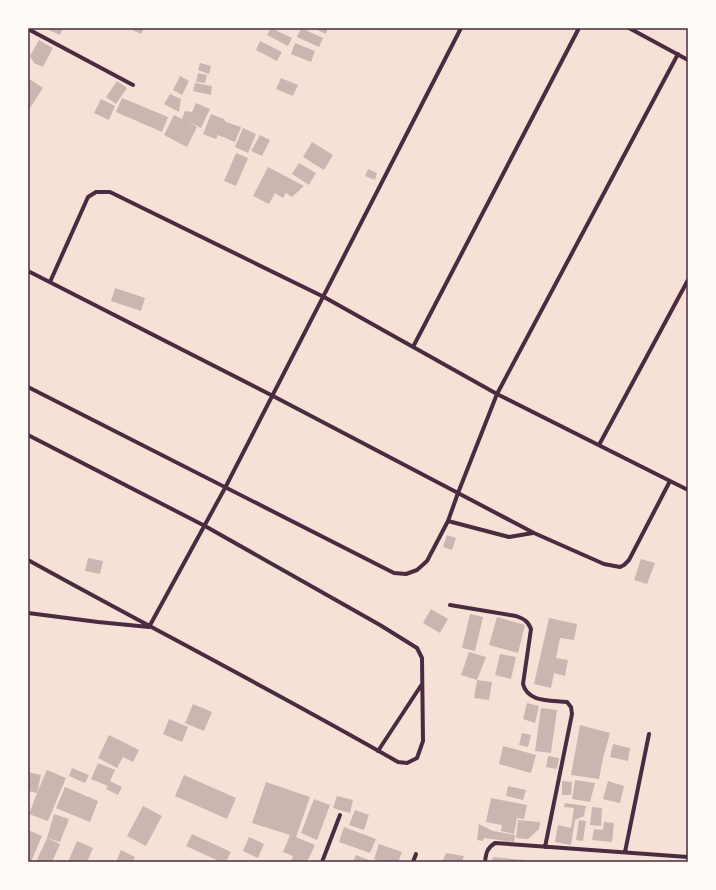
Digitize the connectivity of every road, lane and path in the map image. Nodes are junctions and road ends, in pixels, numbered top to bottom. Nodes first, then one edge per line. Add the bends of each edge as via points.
1 (461, 28) edge
2 (579, 28) edge
3 (629, 28) edge
4 (28, 29) edge
5 (678, 54) junction
6 (688, 60) edge
7 (133, 85) dead end
8 (28, 271) edge
9 (688, 280) edge
10 (50, 282) junction
11 (324, 297) junction
12 (413, 347) junction
13 (28, 387) edge
14 (497, 394) junction
15 (273, 396) junction
16 (28, 435) edge
17 (599, 445) junction
18 (670, 481) junction
19 (226, 488) junction
20 (688, 490) edge
21 (458, 493) junction
22 (448, 521) junction
23 (205, 526) junction
24 (534, 533) junction
25 (28, 560) edge
26 (450, 605) dead end
27 (28, 613) edge
28 (149, 627) junction
29 (423, 683) junction
30 (649, 734) dead end
31 (378, 751) junction
32 (340, 815) dead end
33 (545, 847) junction
34 (625, 852) junction
35 (416, 854) dead end
36 (688, 857) edge
37 (322, 862) edge
38 (414, 862) edge
39 (485, 862) edge

1 - 11 street
2 - 12 street
3 - 5 street
4 - 7 street
5 - 6 street
5 - 14 street
8 - 10 street
9 - 17 street
10 - 11 street via 88,197 96,192 110,192
10 - 15 street
11 - 12 street
11 - 15 street
12 - 14 street
13 - 19 street
14 - 17 street
14 - 21 street
15 - 19 street
15 - 21 street
16 - 23 street
17 - 18 street
18 - 20 street
18 - 24 street via 629,560 620,567 604,564
19 - 22 street via 394,573 406,574 427,562
19 - 23 street
21 - 22 street
21 - 24 street
22 - 24 street via 509,537
23 - 28 street
23 - 29 street via 417,648 422,658
25 - 28 street
26 - 33 street via 524,619 529,623 531,628 523,684 525,690 530,696 567,702 572,707
27 - 28 street
28 - 31 street
29 - 31 street
29 - 31 street via 423,741 417,758 407,763 398,762
30 - 34 street
32 - 37 street
33 - 34 street
33 - 39 street via 495,843 490,847
34 - 36 street
35 - 38 street

